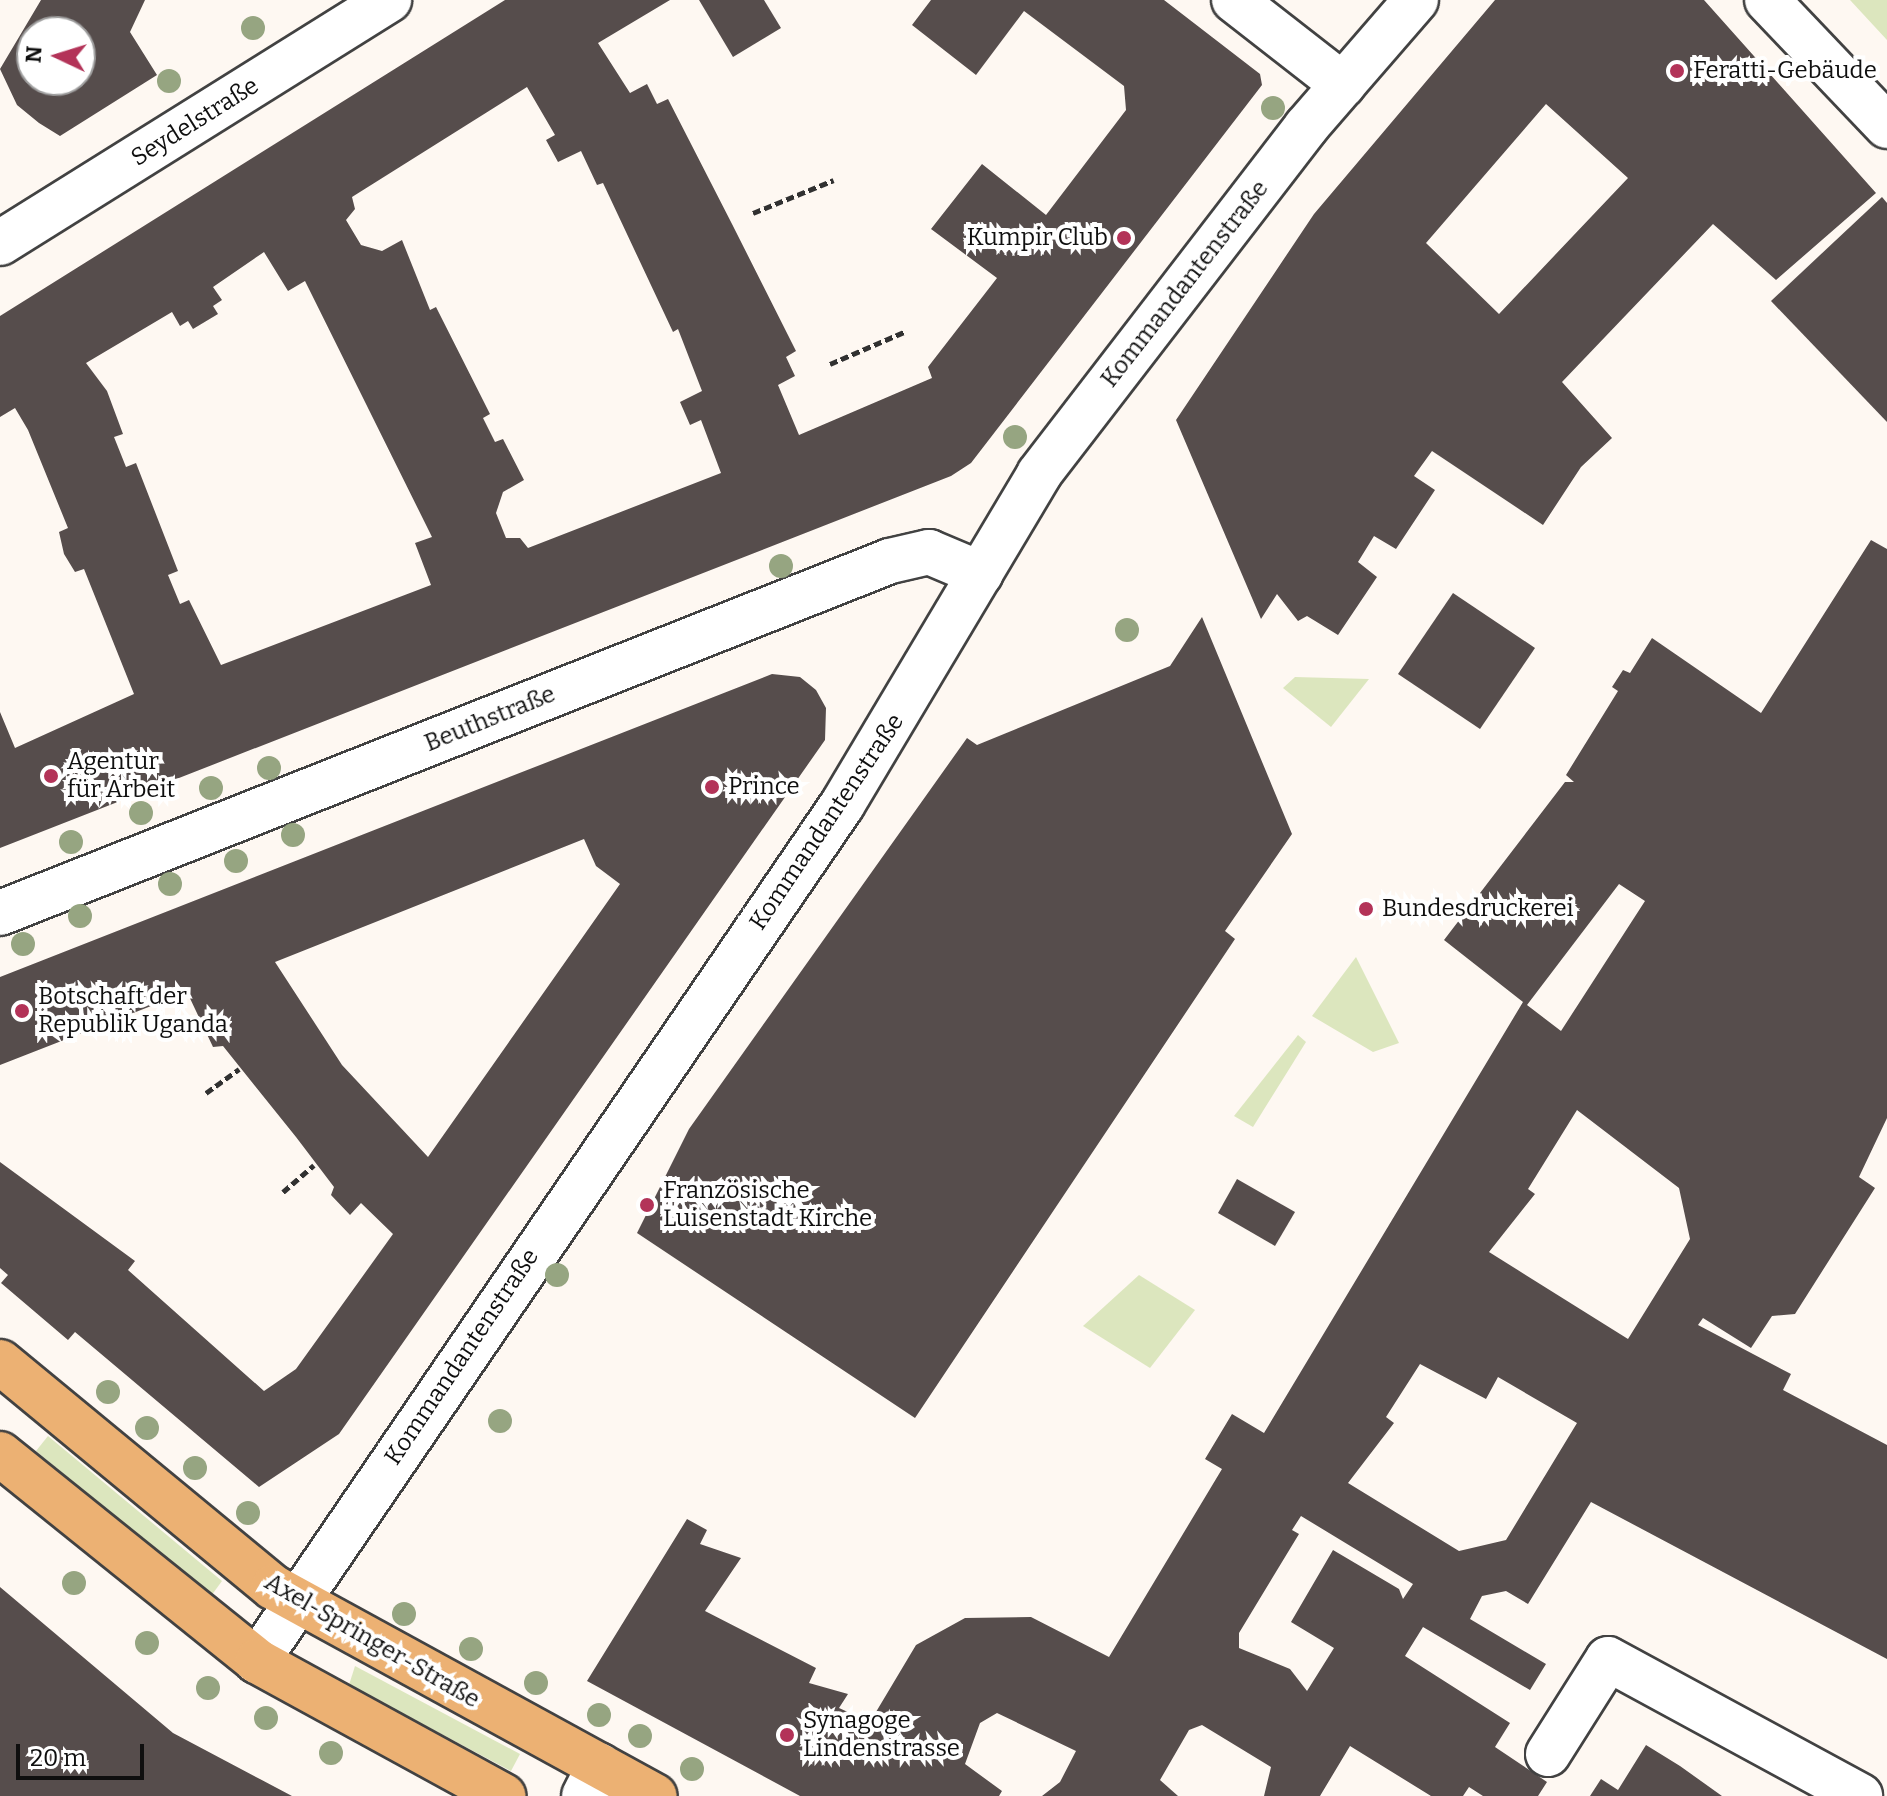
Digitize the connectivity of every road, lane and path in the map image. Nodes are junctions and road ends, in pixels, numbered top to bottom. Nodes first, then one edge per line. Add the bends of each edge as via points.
1 (389, 0) edge
2 (1234, 0) edge
3 (1416, 0) edge
4 (1767, 0) edge
5 (1343, 85) junction
6 (1887, 126) edge
7 (834, 180) dead end
8 (753, 213) dead end
9 (0, 243) edge
10 (904, 332) dead end
11 (830, 364) dead end
12 (981, 574) junction
13 (0, 913) edge
14 (239, 1069) dead end
15 (206, 1093) dead end
16 (314, 1165) dead end
17 (283, 1192) dead end
18 (5, 1376) edge
19 (0, 1454) edge
20 (298, 1602) junction
21 (257, 1661) junction
22 (1548, 1754) dead end
23 (592, 1781) edge
24 (504, 1796) edge
25 (655, 1796) edge
26 (1860, 1796) edge

1 - 9 street, Seydelstraße
2 - 5 street
3 - 5 street, Kommandantenstraße
4 - 6 street
5 - 12 street, Kommandantenstraße via 1039,474
7 - 8 path
10 - 11 path
12 - 13 street, Beuthstraße via 929,552 890,561
12 - 20 street, Kommandantenstraße via 849,794
14 - 15 path
16 - 17 path
18 - 20 main road, Axel-Springer-Straße
19 - 21 main road
20 - 21 street, Kommandantenstraße
20 - 23 main road, Axel-Springer-Straße
21 - 24 main road
22 - 26 street via 1608,1659
23 - 25 main road, Axel-Springer-Straße

